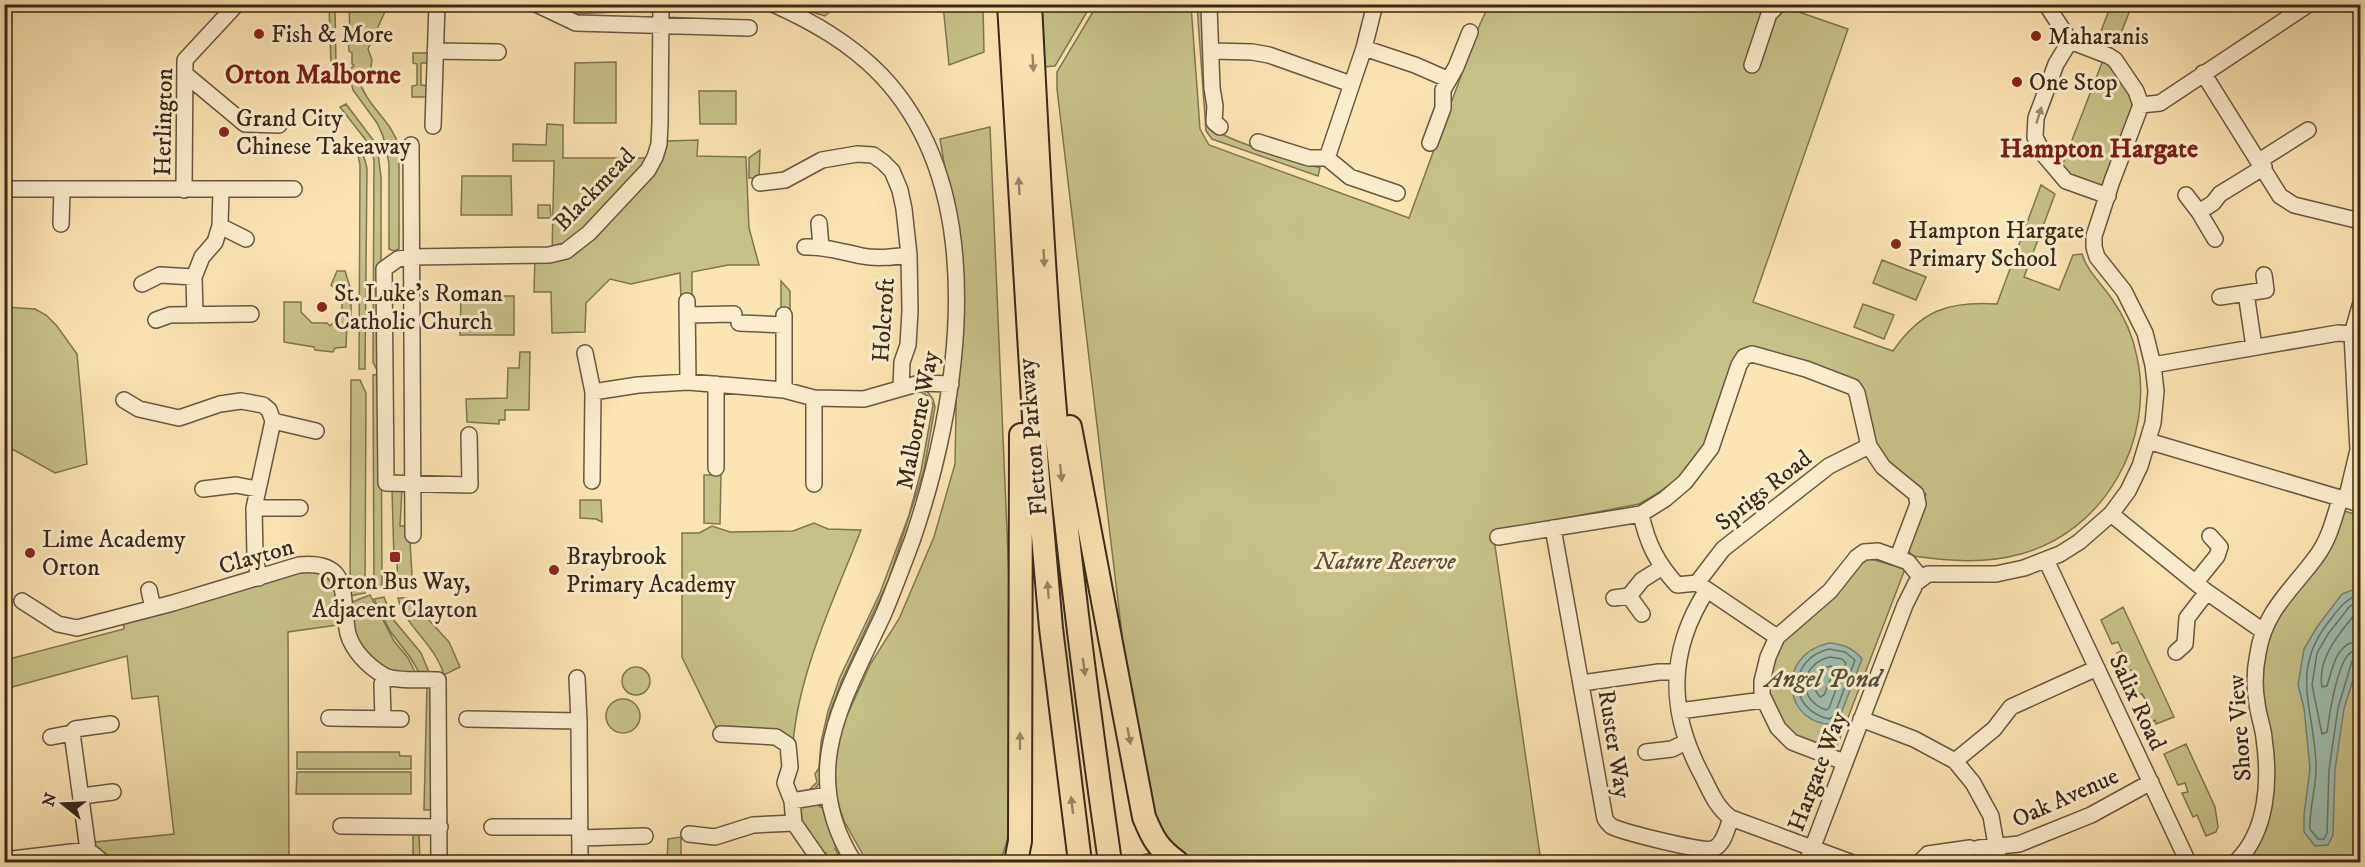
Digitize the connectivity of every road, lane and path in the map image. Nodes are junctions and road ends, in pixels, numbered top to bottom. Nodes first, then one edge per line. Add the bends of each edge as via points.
1 (237, 4) edge
2 (437, 4) edge
3 (536, 4) edge
4 (661, 4) edge
5 (773, 4) edge
6 (1009, 4) edge
7 (1030, 4) edge
8 (1375, 4) edge
9 (1779, 4) edge
10 (2046, 4) edge
11 (2309, 4) edge
12 (1209, 6) dead end
13 (659, 25) junction
14 (749, 28) dead end
15 (1470, 32) dead end
16 (2070, 41) junction
17 (1364, 48) junction
18 (435, 51) junction
19 (1212, 51) junction
20 (498, 52) dead end
21 (1752, 65) dead end
22 (2203, 73) junction
23 (185, 74) junction
24 (1447, 79) junction
25 (1351, 84) junction
26 (2141, 105) junction
27 (279, 125) dead end
28 (434, 126) dead end
29 (1220, 127) dead end
30 (2308, 130) dead end
31 (1258, 142) dead end
32 (1430, 143) dead end
33 (411, 146) dead end
34 (1327, 158) junction
35 (2261, 164) junction
36 (760, 183) dead end
37 (4, 189) edge
38 (62, 189) junction
39 (294, 189) dead end
40 (184, 190) junction
41 (221, 190) junction
42 (1397, 193) dead end
43 (2186, 195) dead end
44 (2108, 196) junction
45 (2199, 212) junction
46 (2361, 221) edge
47 (819, 223) dead end
48 (61, 224) dead end
49 (220, 226) junction
50 (1022, 232) junction
51 (246, 239) dead end
52 (2215, 239) dead end
53 (805, 247) dead end
54 (821, 247) junction
55 (909, 255) junction
56 (411, 257) junction
57 (2264, 275) dead end
58 (194, 277) junction
59 (142, 284) dead end
60 (2246, 293) junction
61 (2220, 297) dead end
62 (2361, 306) edge
63 (1047, 308) junction
64 (251, 314) dead end
65 (195, 315) junction
66 (156, 320) dead end
67 (2352, 334) junction
68 (2254, 346) junction
69 (585, 353) dead end
70 (2153, 365) junction
71 (688, 382) junction
72 (716, 384) junction
73 (951, 384) junction
74 (902, 388) junction
75 (784, 390) junction
76 (593, 392) junction
77 (814, 398) junction
78 (124, 400) dead end
79 (273, 421) junction
80 (316, 431) dead end
81 (469, 435) dead end
82 (2148, 441) junction
83 (1869, 446) junction
84 (716, 468) dead end
85 (592, 481) dead end
86 (412, 483) junction
87 (814, 484) dead end
88 (203, 489) dead end
89 (257, 489) junction
90 (2349, 501) edge
91 (254, 508) junction
92 (300, 508) dead end
93 (1641, 514) junction
94 (2111, 514) junction
95 (1553, 528) junction
96 (412, 535) dead end
97 (2210, 536) dead end
98 (1498, 537) dead end
99 (1898, 557) junction
100 (2046, 560) junction
101 (1661, 568) junction
102 (259, 578) junction
103 (1921, 578) junction
104 (1702, 586) junction
105 (2201, 587) junction
106 (149, 590) dead end
107 (22, 601) dead end
108 (153, 608) junction
109 (1642, 614) dead end
110 (2263, 631) junction
111 (1777, 637) junction
112 (2176, 652) dead end
113 (2097, 668) junction
114 (1677, 672) junction
115 (385, 677) junction
116 (577, 678) dead end
117 (1582, 683) junction
118 (1763, 700) junction
119 (1679, 711) junction
120 (329, 718) dead end
121 (383, 719) junction
122 (401, 719) dead end
123 (1861, 719) junction
124 (467, 720) dead end
125 (579, 721) junction
126 (111, 724) dead end
127 (72, 733) junction
128 (722, 735) dead end
129 (51, 737) dead end
130 (1686, 742) junction
131 (1646, 753) dead end
132 (1955, 761) junction
133 (1844, 762) junction
134 (2151, 782) junction
135 (113, 792) dead end
136 (828, 795) junction
137 (82, 796) junction
138 (792, 801) junction
139 (1731, 818) junction
140 (794, 823) junction
141 (340, 826) dead end
142 (440, 826) junction
143 (492, 826) dead end
144 (580, 833) junction
145 (688, 834) dead end
146 (645, 836) dead end
147 (1996, 846) junction
148 (88, 850) junction
149 (1809, 856) edge
150 (4, 860) edge
151 (103, 862) edge
152 (439, 862) edge
153 (580, 862) edge
154 (821, 862) edge
155 (854, 862) edge
156 (1016, 862) edge
157 (1080, 862) edge
158 (1110, 862) edge
159 (1162, 862) edge
160 (1850, 862) edge
161 (1920, 862) edge
162 (1999, 862) edge
163 (2188, 862) edge
164 (2236, 862) edge

1 - 23 street, Herlington via 185,60
2 - 18 street
3 - 13 street via 576,23
4 - 13 street, Blackmead
5 - 73 street, Malborne Way via 807,19 875,70 922,132 940,174 949,212 956,296
50 -> 6 highway, Fletton Parkway
7 -> 63 highway, Fletton Parkway
8 - 17 street
9 - 21 street via 1769,14
10 - 16 street
11 - 22 street
12 - 19 street
13 - 14 street
13 - 56 street, Blackmead via 660,123 656,157 589,233 566,251 549,255
15 - 24 street
16 - 26 street via 2115,60
44 -> 16 street via 2066,181 2044,155 2035,137 2036,118 2056,64
17 - 24 street via 1413,71
17 - 25 street
18 - 20 street
18 - 28 street
19 - 25 street via 1269,55
19 - 29 street via 1214,122
22 - 26 street via 2160,103
22 - 35 street
23 - 27 street via 245,124
23 - 40 street, Herlington
24 - 32 street via 1443,108
25 - 34 street
26 - 44 street
30 - 35 street
31 - 34 street via 1309,158
33 - 56 street
34 - 42 street via 1350,177
35 - 45 street
35 - 46 street via 2280,196 2294,205
36 - 55 street, Holcroft via 785,180 838,156 873,155 891,171 900,190
37 - 38 street
38 - 40 street
38 - 48 street
39 - 41 street
40 - 41 street
41 - 49 street
43 - 45 street
44 - 70 street via 2094,237 2097,258 2135,311
45 - 52 street
47 - 54 street
49 - 51 street
49 - 58 street
156 -> 50 highway via 1020,841
157 -> 50 highway, Fletton Parkway via 1051,628
53 - 54 street, Holcroft
54 - 55 street, Holcroft via 879,258
55 - 74 street, Holcroft via 910,311
56 - 86 street
56 - 86 street, Blackmead via 398,259 384,269 386,483
57 - 60 street via 2266,290
58 - 59 street via 160,275
58 - 65 street
60 - 61 street
60 - 68 street
62 - 67 street
63 -> 158 highway, Fletton Parkway via 1075,600
63 -> 159 highway via 1144,817
64 - 65 street
65 - 66 street via 170,315
67 - 68 street
67 - 90 street, Shore View via 2358,450
68 - 70 street
69 - 76 street
70 - 82 street via 2155,403
71 - 72 street
71 - 75 street via 688,308 736,318 784,320
71 - 76 street
72 - 75 street
72 - 84 street
73 - 74 street via 920,382
73 - 136 street, Malborne Way via 912,541 833,731 826,775
74 - 77 street via 864,399
75 - 77 street
76 - 85 street
77 - 87 street
78 - 79 street via 137,415 179,418 241,401 263,405
79 - 80 street
79 - 89 street
81 - 86 street, Blackmead via 470,485
82 - 90 street
82 - 94 street via 2128,491
83 - 93 street via 1853,387 1752,354 1739,365 1711,448 1685,482
83 - 99 street via 1883,467 1916,494 1918,504
83 - 104 street, Sprigs Road via 1829,466 1723,549
86 - 96 street
88 - 89 street via 236,485
89 - 91 street
90 - 110 street, Shore View via 2317,556 2280,600
91 - 92 street
91 - 102 street
93 - 95 street
93 - 101 street
94 - 100 street via 2079,542
94 - 105 street
95 - 98 street
95 - 117 street, Ruster Way
97 - 105 street via 2220,547
99 - 103 street via 1908,562
99 - 111 street via 1878,551 1864,552 1830,591
100 - 103 street via 1996,574 1934,574
100 - 113 street, Salix Road
101 - 104 street via 1677,585
101 - 109 street via 1621,597
102 - 108 street, Clayton
102 - 115 street, Clayton via 299,565 317,563 332,569 341,582 349,636 359,656
103 - 123 street, Hargate Way via 1912,588
104 - 111 street
104 - 114 street, Sprigs Road via 1683,637
105 - 110 street
105 - 112 street via 2187,618 2185,644
106 - 108 street
107 - 108 street, Clayton via 58,624 77,628
110 - 164 street, Shore View via 2257,655 2256,692 2268,766 2266,796 2256,834
111 - 118 street via 1762,681
113 - 132 street via 2011,707 1994,729
113 - 134 street, Salix Road
114 - 117 street
114 - 119 street, Sprigs Road
115 - 121 street
115 - 142 street via 438,680
116 - 125 street
117 - 139 street, Ruster Way via 1605,819 1611,826 1707,850 1722,841
118 - 119 street
118 - 133 street via 1778,728 1791,742
119 - 130 street, Sprigs Road
120 - 121 street
121 - 122 street
123 - 132 street via 1914,739
123 - 133 street, Hargate Way
124 - 125 street
125 - 144 street
126 - 127 street via 75,729
127 - 129 street
127 - 137 street
128 - 138 street via 776,736 788,745 790,767 786,783
130 - 131 street via 1672,750
130 - 139 street, Sprigs Road via 1720,811
132 - 147 street via 1973,783 1991,816
133 - 149 street, Hargate Way
134 - 147 street, Oak Avenue via 2091,815 2019,844
134 - 163 street, Salix Road
135 - 137 street
136 - 138 street
136 - 155 street, Malborne Way via 832,814
137 - 148 street
138 - 140 street
139 - 149 street, Sprigs Road
140 - 145 street via 753,825 715,837
140 - 154 street
141 - 142 street
142 - 152 street
143 - 144 street
144 - 146 street
144 - 153 street
147 - 161 street, Oak Avenue via 1928,854
147 - 162 street
148 - 150 street
148 - 151 street
149 - 160 street, Sprigs Road

